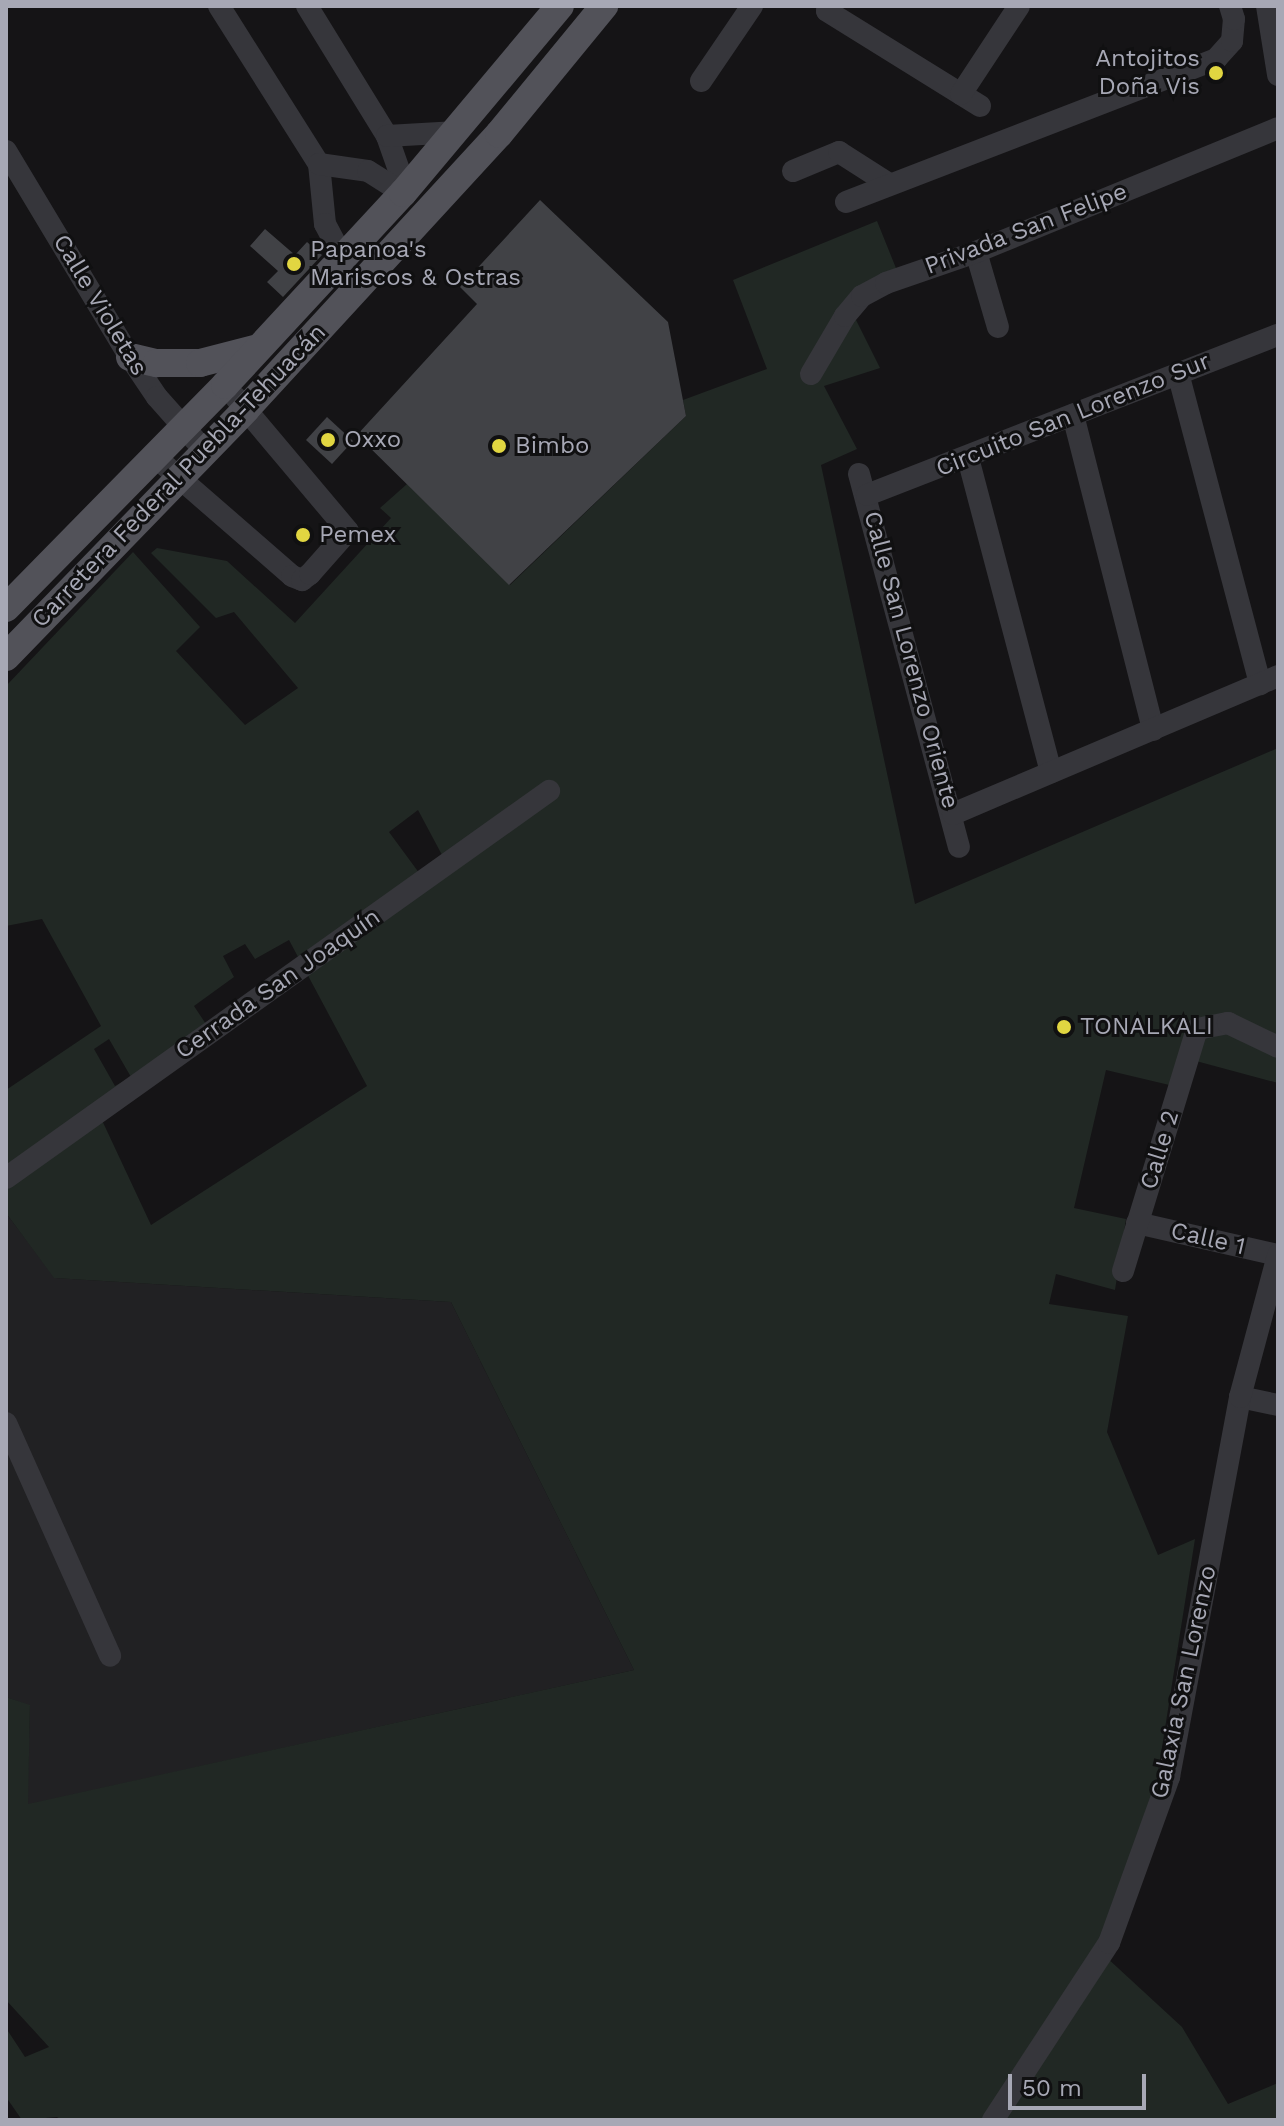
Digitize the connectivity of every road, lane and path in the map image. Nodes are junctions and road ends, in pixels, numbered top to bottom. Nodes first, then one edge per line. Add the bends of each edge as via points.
1 (219, 6) edge
2 (307, 6) edge
3 (560, 6) edge
4 (604, 6) edge
5 (752, 6) edge
6 (1019, 6) edge
7 (1230, 6) edge
8 (1267, 6) edge
9 (828, 8) edge
10 (1278, 72) edge
11 (701, 81) dead end
12 (1278, 128) edge
13 (457, 132) junction
14 (387, 136) junction
15 (6, 151) edge
16 (319, 164) junction
17 (793, 171) dead end
18 (889, 184) junction
19 (404, 191) junction
20 (846, 202) dead end
21 (976, 252) junction
22 (343, 258) junction
23 (998, 327) dead end
24 (1278, 335) edge
25 (259, 348) junction
26 (130, 357) junction
27 (1178, 373) junction
28 (811, 374) dead end
29 (225, 385) junction
30 (246, 409) junction
31 (1073, 415) junction
32 (181, 426) junction
33 (205, 451) junction
34 (153, 455) junction
35 (968, 458) junction
36 (177, 480) junction
37 (863, 484) joint
38 (18, 585) edge
39 (6, 608) edge
40 (6, 657) edge
41 (1269, 680) edge
42 (1153, 730) junction
43 (1051, 772) junction
44 (549, 791) dead end
45 (953, 814) junction
46 (959, 847) dead end
47 (1278, 1047) edge
48 (6, 1178) edge
49 (1137, 1223) junction
50 (1278, 1255) edge
51 (1123, 1271) dead end
52 (1240, 1397) junction
53 (1278, 1405) edge
54 (6, 1423) edge
55 (110, 1656) dead end
56 (993, 2120) edge

1 - 16 street
2 - 14 street
3 - 13 main road, Carretera Federal Puebla-Tehuacán
4 - 30 main road, Carretera Federal Puebla-Tehuacán via 499,134
5 - 11 street
6 - 9 street via 970,100
7 - 18 street via 1232,41 1216,59
8 - 10 street
12 - 21 street, Privada San Felipe
13 - 14 street
13 - 19 main road, Carretera Federal Puebla-Tehuacán
14 - 19 street
15 - 26 street, Calle Violetas
16 - 19 street via 368,171
16 - 22 street via 325,224
17 - 18 street via 839,152
18 - 20 street
19 - 22 main road, Carretera Federal Puebla-Tehuacán
21 - 23 street
21 - 28 street, Privada San Felipe via 862,296
22 - 25 main road, Carretera Federal Puebla-Tehuacán
24 - 27 street, Circuito San Lorenzo Sur
25 - 26 main road via 200,363
25 - 29 main road, Carretera Federal Puebla-Tehuacán
26 - 32 street, Calle Violetas
27 - 31 street, Circuito San Lorenzo Sur
27 - 41 street
29 - 30 street
29 - 32 main road, Carretera Federal Puebla-Tehuacán
30 - 33 main road, Carretera Federal Puebla-Tehuacán
30 - 36 street via 345,524 348,531 342,542 302,580
31 - 35 street, Circuito San Lorenzo Sur
31 - 42 street
32 - 33 street, Calle Violetas
32 - 34 main road, Carretera Federal Puebla-Tehuacán
33 - 36 main road, Carretera Federal Puebla-Tehuacán
34 - 36 street
34 - 38 main road, Carretera Federal Puebla-Tehuacán
35 - 37 street, Circuito San Lorenzo Sur
35 - 43 street
36 - 40 main road, Carretera Federal Puebla-Tehuacán
37 - 45 street, Calle San Lorenzo Oriente
38 - 39 main road, Carretera Federal Puebla-Tehuacán
41 - 42 street
42 - 43 street
43 - 45 street
44 - 48 street, Cerrada San Joaquín
45 - 46 street, Calle San Lorenzo Oriente
47 - 49 street, Calle 2 via 1228,1023 1197,1029
49 - 50 street, Calle 1
49 - 51 street, Calle 2
50 - 52 street, Galaxia San Lorenzo
52 - 53 street
52 - 56 street, Galaxia San Lorenzo via 1169,1777 1109,1943
54 - 55 street

